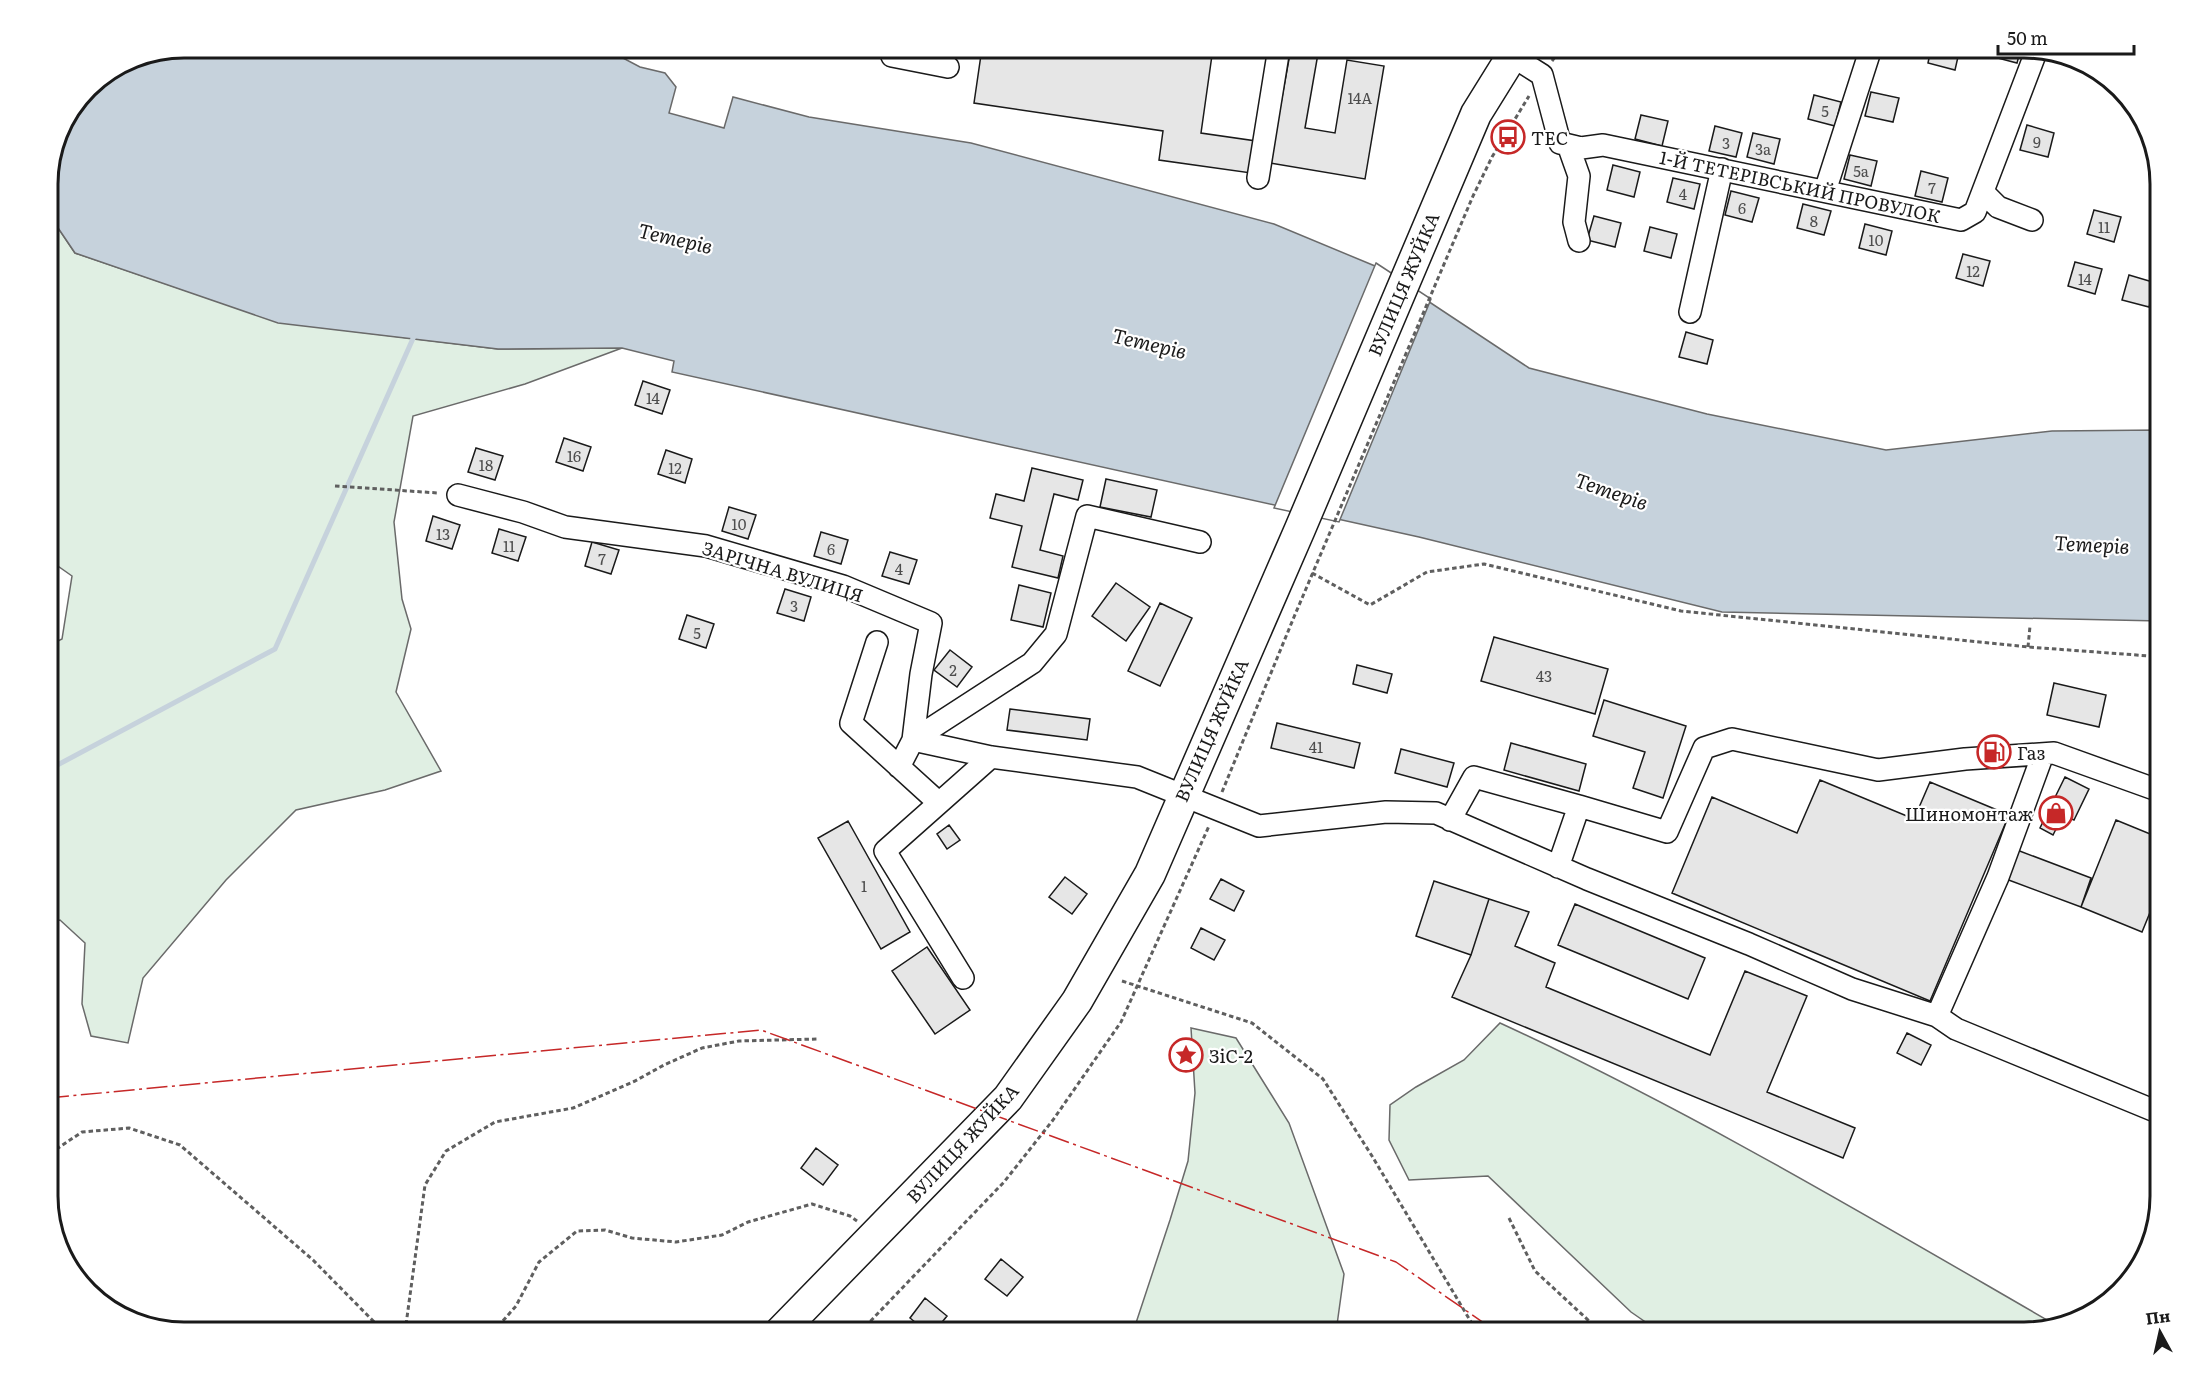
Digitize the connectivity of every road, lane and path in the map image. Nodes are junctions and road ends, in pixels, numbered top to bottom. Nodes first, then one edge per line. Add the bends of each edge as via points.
1 (902, 58) edge
2 (1277, 58) edge
3 (1510, 58) edge
4 (1521, 58) edge
5 (1555, 58) edge
6 (1868, 58) edge
7 (2033, 59) edge
8 (948, 67) dead end
9 (1542, 75) junction
10 (1568, 145) junction
11 (1722, 169) junction
12 (1258, 178) dead end
13 (1825, 191) junction
14 (1984, 193) junction
15 (2032, 220) dead end
16 (1579, 241) dead end
17 (1690, 312) dead end
18 (334, 486) dead end
19 (458, 495) joint
20 (1200, 542) dead end
21 (1312, 573) junction
22 (1294, 617) dead end
23 (2030, 626) dead end
24 (877, 642) dead end
25 (2028, 647) junction
26 (2149, 656) edge
27 (913, 740) junction
28 (2043, 754) junction
29 (991, 757) junction
30 (899, 767) junction
31 (2150, 787) edge
32 (1183, 795) junction
33 (939, 803) junction
34 (1579, 806) junction
35 (1450, 820) junction
36 (1558, 867) junction
37 (963, 978) dead end
38 (1122, 981) dead end
39 (1937, 1016) junction
40 (818, 1039) dead end
41 (2150, 1109) edge
42 (59, 1147) edge
43 (1509, 1218) dead end
44 (874, 1236) junction
45 (374, 1322) edge
46 (406, 1322) edge
47 (502, 1322) edge
48 (790, 1322) edge
49 (1471, 1322) edge
50 (1589, 1322) edge

1 - 8 street
2 - 12 street
3 - 32 highway, ВУЛИЦЯ ЖУЙКА via 1476,114
4 - 9 street
5 - 9 path
6 - 13 street
7 - 14 street, 1-Й ТЕТЕРІВСЬКИЙ ПРОВУЛОК
9 - 10 street via 1560,144
9 - 21 path via 1507,129 1473,196
10 - 11 street, 1-Й ТЕТЕРІВСЬКИЙ ПРОВУЛОК via 1603,145
10 - 16 street via 1580,176 1574,222
11 - 13 street, 1-Й ТЕТЕРІВСЬКИЙ ПРОВУЛОК
11 - 17 street
13 - 14 street, 1-Й ТЕТЕРІВСЬКИЙ ПРОВУЛОК via 1961,220 1976,212
14 - 15 street via 1998,207
18 - 19 path
19 - 27 street, ЗАРІЧНА ВУЛИЦЯ via 565,527 706,546 843,586 931,623
20 - 27 street via 1087,516 1056,634 1032,663
21 - 22 path
21 - 25 path via 1370,605 1427,572 1485,564 1681,611
23 - 25 path
24 - 30 street via 851,723
25 - 26 path
27 - 29 street
27 - 30 street
28 - 31 street via 2054,753
28 - 34 street via 1878,770 1732,739 1704,748 1667,832
28 - 39 street via 1998,877
29 - 32 street via 1137,777
29 - 33 street
30 - 33 street
32 - 35 street via 1259,826 1386,812 1436,813
32 - 44 highway, ВУЛИЦЯ ЖУЙКА via 1150,874 1077,1001 1008,1098
33 - 37 street via 885,851
34 - 35 street via 1474,777
34 - 36 street
35 - 36 street
36 - 39 street via 1852,989
38 - 49 path via 1252,1023 1323,1079
39 - 41 street via 1956,1029
40 - 46 path via 739,1041 702,1048 573,1108 495,1122 446,1151 425,1185
42 - 45 path via 82,1132 129,1128 180,1145 313,1260
43 - 50 path via 1534,1271
44 - 47 path via 850,1216 812,1204 748,1222 722,1235 676,1242 632,1238 605,1230 577,1231 539,1262 516,1306
44 - 48 highway, ВУЛИЦЯ ЖУЙКА

